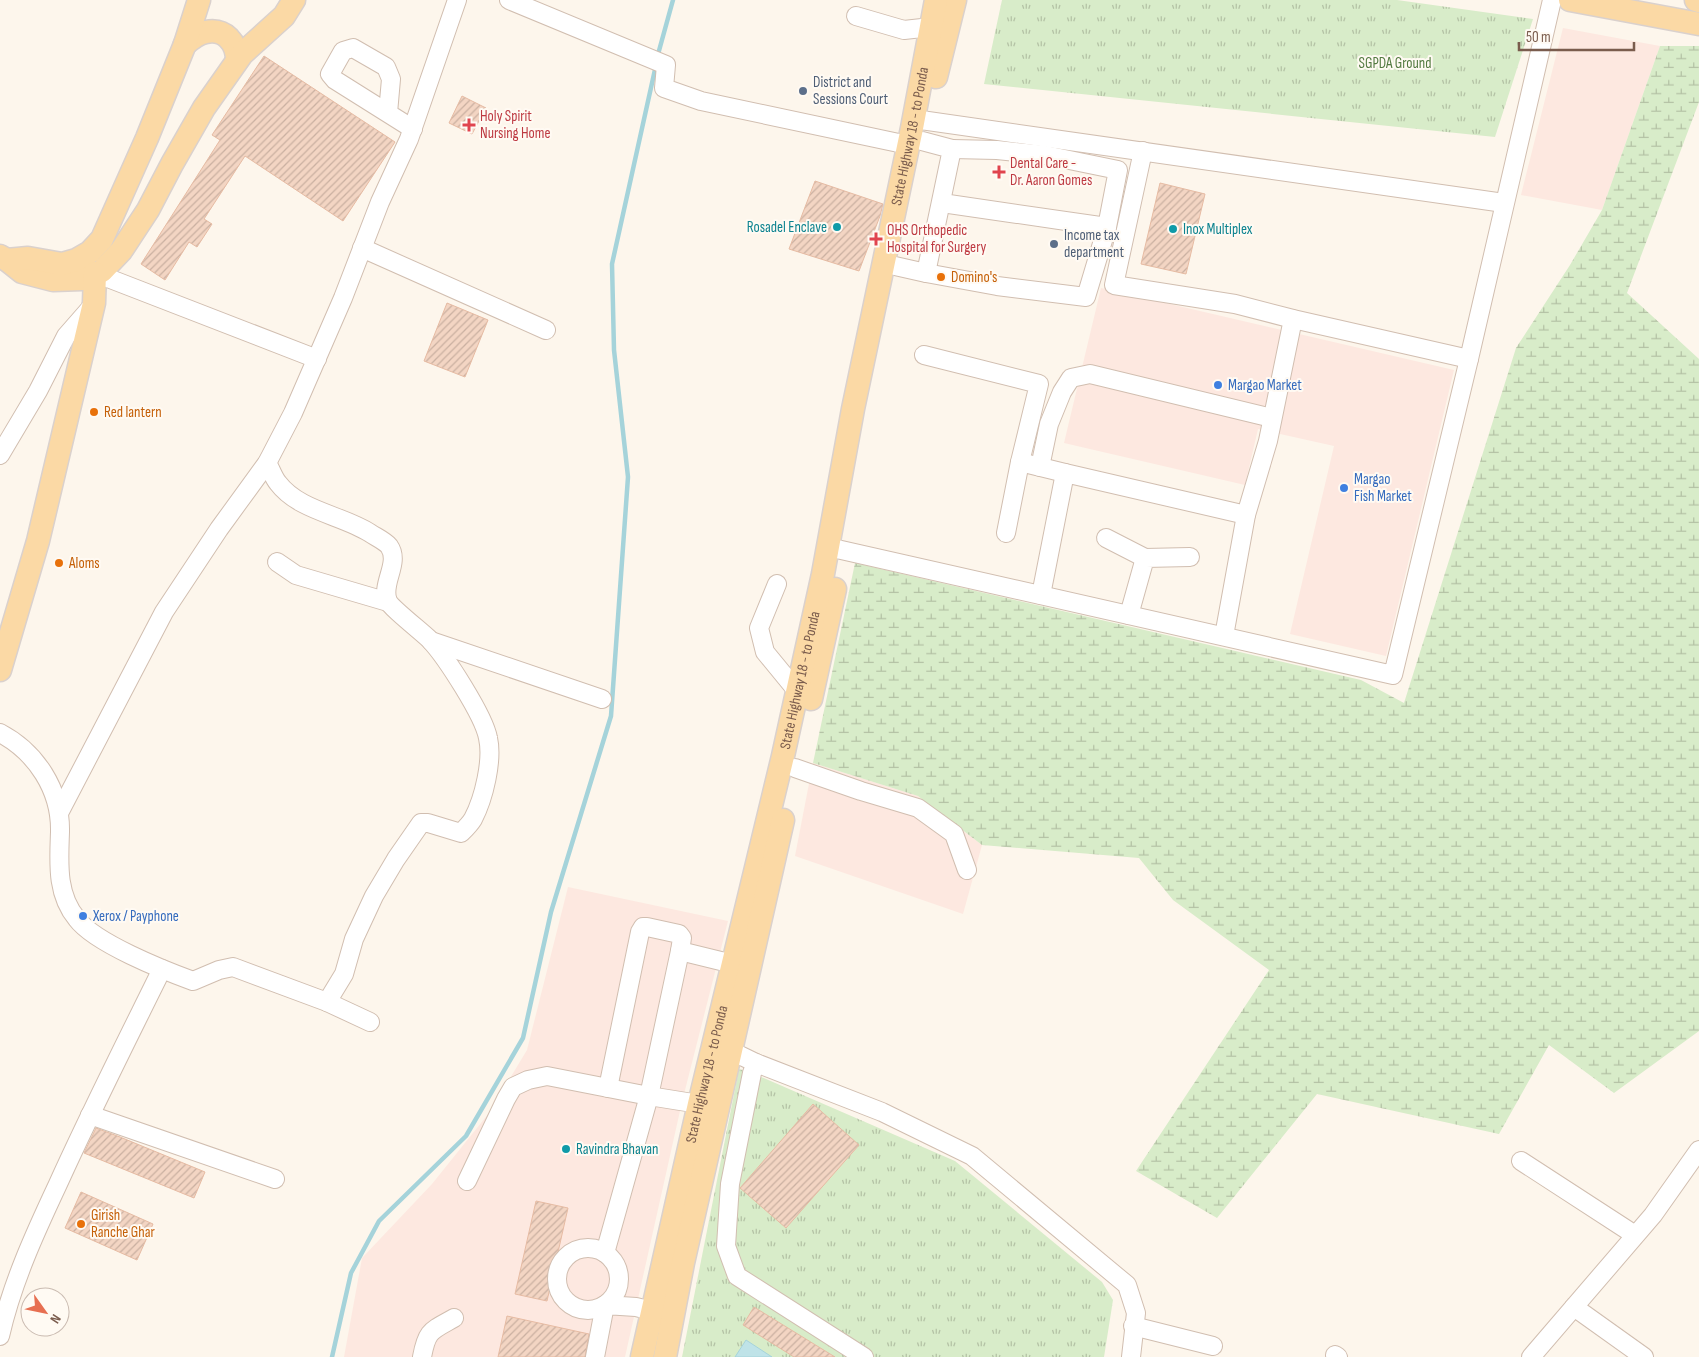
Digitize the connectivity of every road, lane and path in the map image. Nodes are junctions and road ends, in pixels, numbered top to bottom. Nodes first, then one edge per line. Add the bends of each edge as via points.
1 (199, 0) edge
2 (294, 0) edge
3 (457, 0) edge
4 (509, 0) edge
5 (936, 0) edge
6 (955, 0) edge
7 (1552, 0) edge
8 (1570, 0) edge
9 (856, 16) dead end
10 (1699, 24) edge
11 (931, 27) junction
12 (185, 44) junction
13 (237, 60) junction
14 (388, 113) dead end
15 (413, 129) junction
16 (918, 131) junction
17 (952, 149) junction
18 (1143, 151) junction
19 (942, 203) junction
20 (1504, 203) junction
21 (1107, 227) junction
22 (362, 248) junction
23 (4, 258) edge
24 (895, 266) junction
25 (95, 273) junction
26 (926, 273) junction
27 (94, 303) junction
28 (1293, 319) junction
29 (546, 330) dead end
30 (924, 355) dead end
31 (1469, 359) junction
32 (317, 360) junction
33 (1272, 418) junction
34 (0, 455) edge
35 (267, 462) junction
36 (1020, 462) junction
37 (1040, 467) junction
38 (1065, 473) junction
39 (1246, 514) junction
40 (1006, 534) dead end
41 (1106, 538) dead end
42 (836, 548) junction
43 (1190, 557) dead end
44 (1145, 558) junction
45 (277, 562) dead end
46 (778, 584) dead end
47 (1041, 595) junction
48 (388, 602) junction
49 (1129, 615) junction
50 (1224, 636) junction
51 (431, 641) junction
52 (0, 670) edge
53 (797, 691) junction
54 (602, 699) dead end
55 (0, 733) edge
56 (795, 768) junction
57 (59, 813) junction
58 (967, 870) dead end
59 (680, 951) junction
60 (733, 964) junction
61 (162, 969) junction
62 (327, 1002) junction
63 (370, 1022) dead end
64 (722, 1047) junction
65 (756, 1063) junction
66 (608, 1088) junction
67 (649, 1096) junction
68 (699, 1104) junction
69 (90, 1115) junction
70 (1699, 1150) edge
71 (1521, 1161) dead end
72 (275, 1179) dead end
73 (467, 1181) dead end
74 (1635, 1235) junction
75 (605, 1253) junction
76 (605, 1305) junction
77 (1574, 1307) junction
78 (652, 1311) junction
79 (454, 1318) dead end
80 (1133, 1326) junction
81 (0, 1336) edge
82 (1213, 1346) dead end
83 (422, 1357) edge
84 (595, 1357) edge
85 (642, 1357) edge
86 (665, 1357) edge
87 (864, 1357) edge
88 (1131, 1357) edge
89 (1531, 1357) edge
90 (1644, 1357) edge

1 - 12 main road
2 - 13 main road via 284,16
3 - 15 street
4 - 16 street via 666,65 664,88 701,101
5 - 11 main road, State Highway 18 - to Ponda
6 - 16 main road, State Highway 18 - to Ponda
7 - 20 street
8 - 10 main road
9 - 11 street via 904,30
11 - 16 main road, State Highway 18 - to Ponda
12 - 13 main road via 206,31 218,32 231,39
12 - 23 main road via 102,239 90,252 62,264
13 - 25 main road via 204,108 122,251 102,271
14 - 15 street
15 - 22 street
16 - 17 street
16 - 18 street
16 - 24 main road, State Highway 18 - to Ponda
16 - 42 main road, State Highway 18 - to Ponda via 853,409
17 - 19 street
17 - 21 street via 1045,155 1118,170
18 - 20 street
18 - 28 street via 1114,285 1235,304
19 - 21 street
19 - 26 street
20 - 31 street
21 - 26 street via 1086,297
22 - 29 street
22 - 32 street
23 - 25 main road via 22,272 52,280 82,279
24 - 26 street
24 - 42 main road, State Highway 18 - to Ponda
25 - 27 main road
25 - 32 street
27 - 34 street via 66,336
27 - 52 main road via 38,541
28 - 31 street
28 - 33 street
30 - 36 street via 1039,384
31 - 50 street via 1393,675
32 - 35 street
33 - 37 street via 1090,374 1071,378 1049,424
33 - 39 street
35 - 48 street via 278,483 295,499 354,524 388,545 393,554
35 - 57 street via 164,612
36 - 37 street
36 - 40 street
37 - 38 street
38 - 39 street
38 - 47 street
39 - 50 street
41 - 44 street
42 - 47 street
42 - 53 main road, State Highway 18 - to Ponda
42 - 56 main road, State Highway 18 - to Ponda via 825,640
43 - 44 street
44 - 49 street
45 - 48 street via 296,575
46 - 53 street via 759,628 766,652
47 - 49 street
48 - 51 street
49 - 50 street
51 - 54 street
51 - 62 street via 475,707 488,736 490,760 481,798 472,821 461,833 421,823 374,896 354,939 344,974
53 - 60 main road, State Highway 18 - to Ponda
55 - 57 street via 19,746 47,778
56 - 58 street via 918,808 954,834
56 - 64 main road, State Highway 18 - to Ponda
57 - 61 street via 60,875 64,896 76,918 92,934
59 - 60 street
59 - 66 street via 682,938 679,934 647,927 640,932
59 - 67 street
60 - 64 main road, State Highway 18 - to Ponda
61 - 62 street via 193,981 233,967
61 - 69 street
62 - 63 street
64 - 65 street
64 - 68 main road, State Highway 18 - to Ponda
64 - 86 main road, State Highway 18 - to Ponda
65 - 80 street via 882,1112 972,1156 1127,1285 1136,1313
65 - 87 street via 730,1184 726,1246 737,1276
66 - 67 street
66 - 73 street via 547,1076 513,1087
67 - 68 street
67 - 75 street
68 - 78 main road, State Highway 18 - to Ponda
69 - 72 street
69 - 81 street via 20,1271
70 - 74 street
71 - 74 street
74 - 77 street
75 - 76 street via 615,1264 619,1279 618,1289
75 - 76 street via 596,1248 586,1248 571,1253 561,1264 558,1284 567,1302 576,1308 596,1309
76 - 78 street
76 - 84 street
77 - 89 street
77 - 90 street
78 - 85 main road, State Highway 18 - to Ponda
79 - 83 street via 430,1331
80 - 82 street
80 - 88 street

